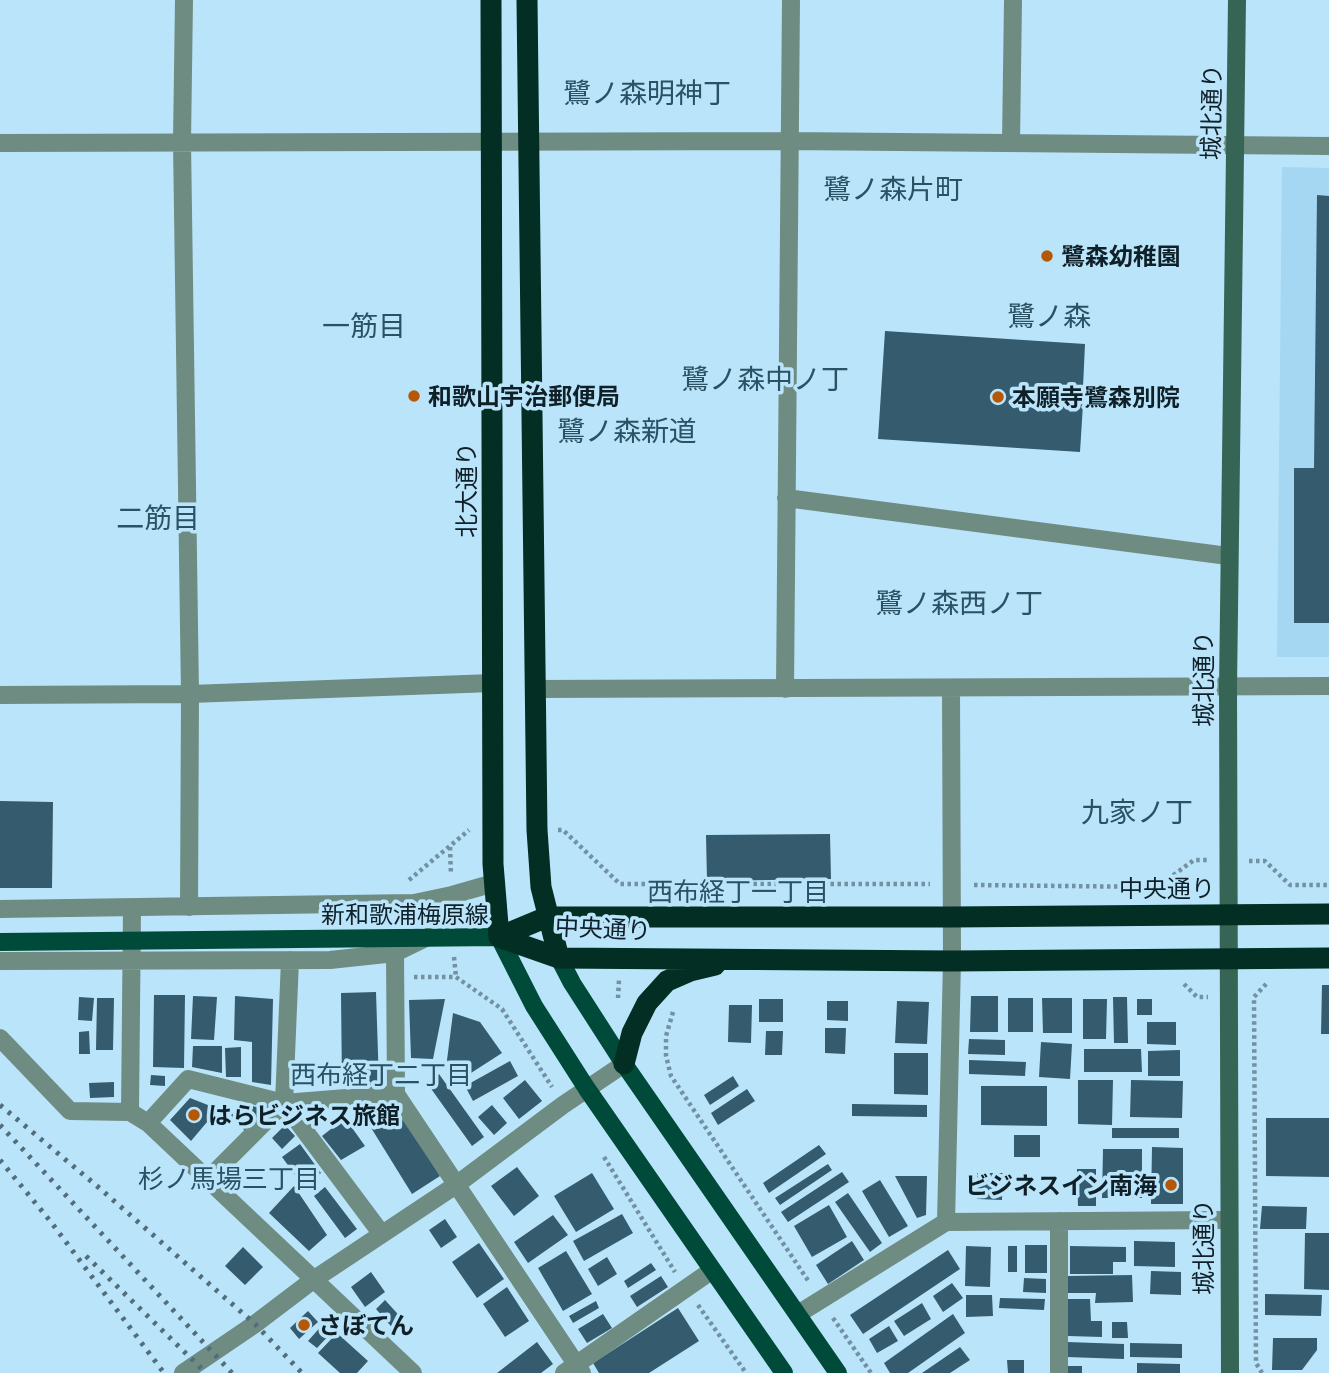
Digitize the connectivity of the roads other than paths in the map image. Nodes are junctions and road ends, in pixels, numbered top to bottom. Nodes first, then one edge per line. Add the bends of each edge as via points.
1 (184, 0) edge
2 (491, 0) edge
3 (527, 0) edge
4 (791, 0) edge
5 (1013, 0) edge
6 (1237, 0) edge
7 (790, 141) junction
8 (182, 142) junction
9 (0, 143) edge
10 (491, 143) junction
11 (529, 143) junction
12 (1011, 143) junction
13 (1235, 144) junction
14 (1329, 146) edge
15 (786, 498) junction
16 (1228, 556) junction
17 (493, 683) junction
18 (1329, 686) edge
19 (1228, 687) junction
20 (951, 688) junction
21 (535, 689) junction
22 (785, 689) junction
23 (190, 694) junction
24 (0, 695) edge
25 (494, 883) junction
26 (189, 907) junction
27 (132, 908) junction
28 (0, 909) edge
29 (1227, 914) junction
30 (1329, 914) edge
31 (547, 917) junction
32 (951, 917) junction
33 (428, 937) junction
34 (499, 937) junction
35 (0, 942) edge
36 (395, 953) junction
37 (559, 957) junction
38 (744, 958) junction
39 (1329, 958) edge
40 (133, 960) junction
41 (290, 960) junction
42 (0, 961) edge
43 (952, 961) junction
44 (1228, 961) junction
45 (0, 1038) edge
46 (624, 1064) junction
47 (587, 1089) junction
48 (396, 1094) junction
49 (284, 1102) junction
50 (130, 1112) junction
51 (148, 1124) junction
52 (208, 1179) junction
53 (456, 1185) junction
54 (1228, 1220) junction
55 (946, 1222) junction
56 (1059, 1222) junction
57 (382, 1233) junction
58 (711, 1271) junction
59 (313, 1280) junction
60 (798, 1314) junction
61 (1229, 1366) edge
62 (574, 1370) edge
63 (183, 1373) edge
64 (414, 1373) edge
65 (783, 1373) edge
66 (838, 1373) edge
67 (1059, 1373) edge

1 - 8 street
2 - 10 highway, 北大通り
3 - 11 highway
4 - 7 street
5 - 12 street
6 - 13 street, 城北通り
7 - 11 street
7 - 12 street
7 - 15 street
8 - 9 street
8 - 10 street
8 - 23 street
10 - 11 street
10 - 17 highway, 北大通り
11 - 21 highway
12 - 13 street
13 - 14 street
13 - 16 street, 城北通り
15 - 16 street
15 - 22 street
16 - 19 street, 城北通り
17 - 23 street
17 - 25 highway, 北大通り
18 - 19 street
19 - 20 street
19 - 29 street, 城北通り
20 - 22 street
20 - 32 street
21 - 22 street
21 - 31 highway via 537,830
23 - 24 street
23 - 26 street
25 - 26 street via 414,903
25 - 34 highway, 北大通り
26 - 27 street
27 - 28 street
27 - 40 street
29 - 30 highway, 中央通り
29 - 32 highway, 中央通り
29 - 44 street, 城北通り
31 - 32 highway, 中央通り
31 - 34 highway, 中央通り
31 - 37 highway
32 - 43 street
33 - 34 main road, 新和歌浦梅原線
33 - 35 main road, 新和歌浦梅原線
33 - 36 street
34 - 37 highway, 中央通り
34 - 47 main road, 新和歌浦梅原線 via 534,1006
36 - 41 street
36 - 48 street
37 - 38 highway, 中央通り
37 - 46 main road
38 - 43 highway, 中央通り
38 - 46 highway via 667,981 647,1003
39 - 44 highway, 中央通り
40 - 41 street
40 - 42 street
40 - 50 street
41 - 49 street
43 - 44 highway, 中央通り
43 - 55 street
44 - 54 street, 城北通り
45 - 50 street via 69,1111
46 - 47 street
46 - 60 main road
47 - 53 street
47 - 58 main road, 新和歌浦梅原線
48 - 49 street
48 - 53 street
49 - 51 street via 188,1079
49 - 52 street
49 - 57 street
50 - 51 street
51 - 52 street
52 - 59 street
53 - 57 street
53 - 62 street
54 - 56 street
54 - 61 street, 城北通り
55 - 56 street
55 - 60 street
56 - 67 street
57 - 59 street
58 - 62 street
58 - 65 main road, 新和歌浦梅原線
59 - 63 street
59 - 64 street
60 - 66 main road

